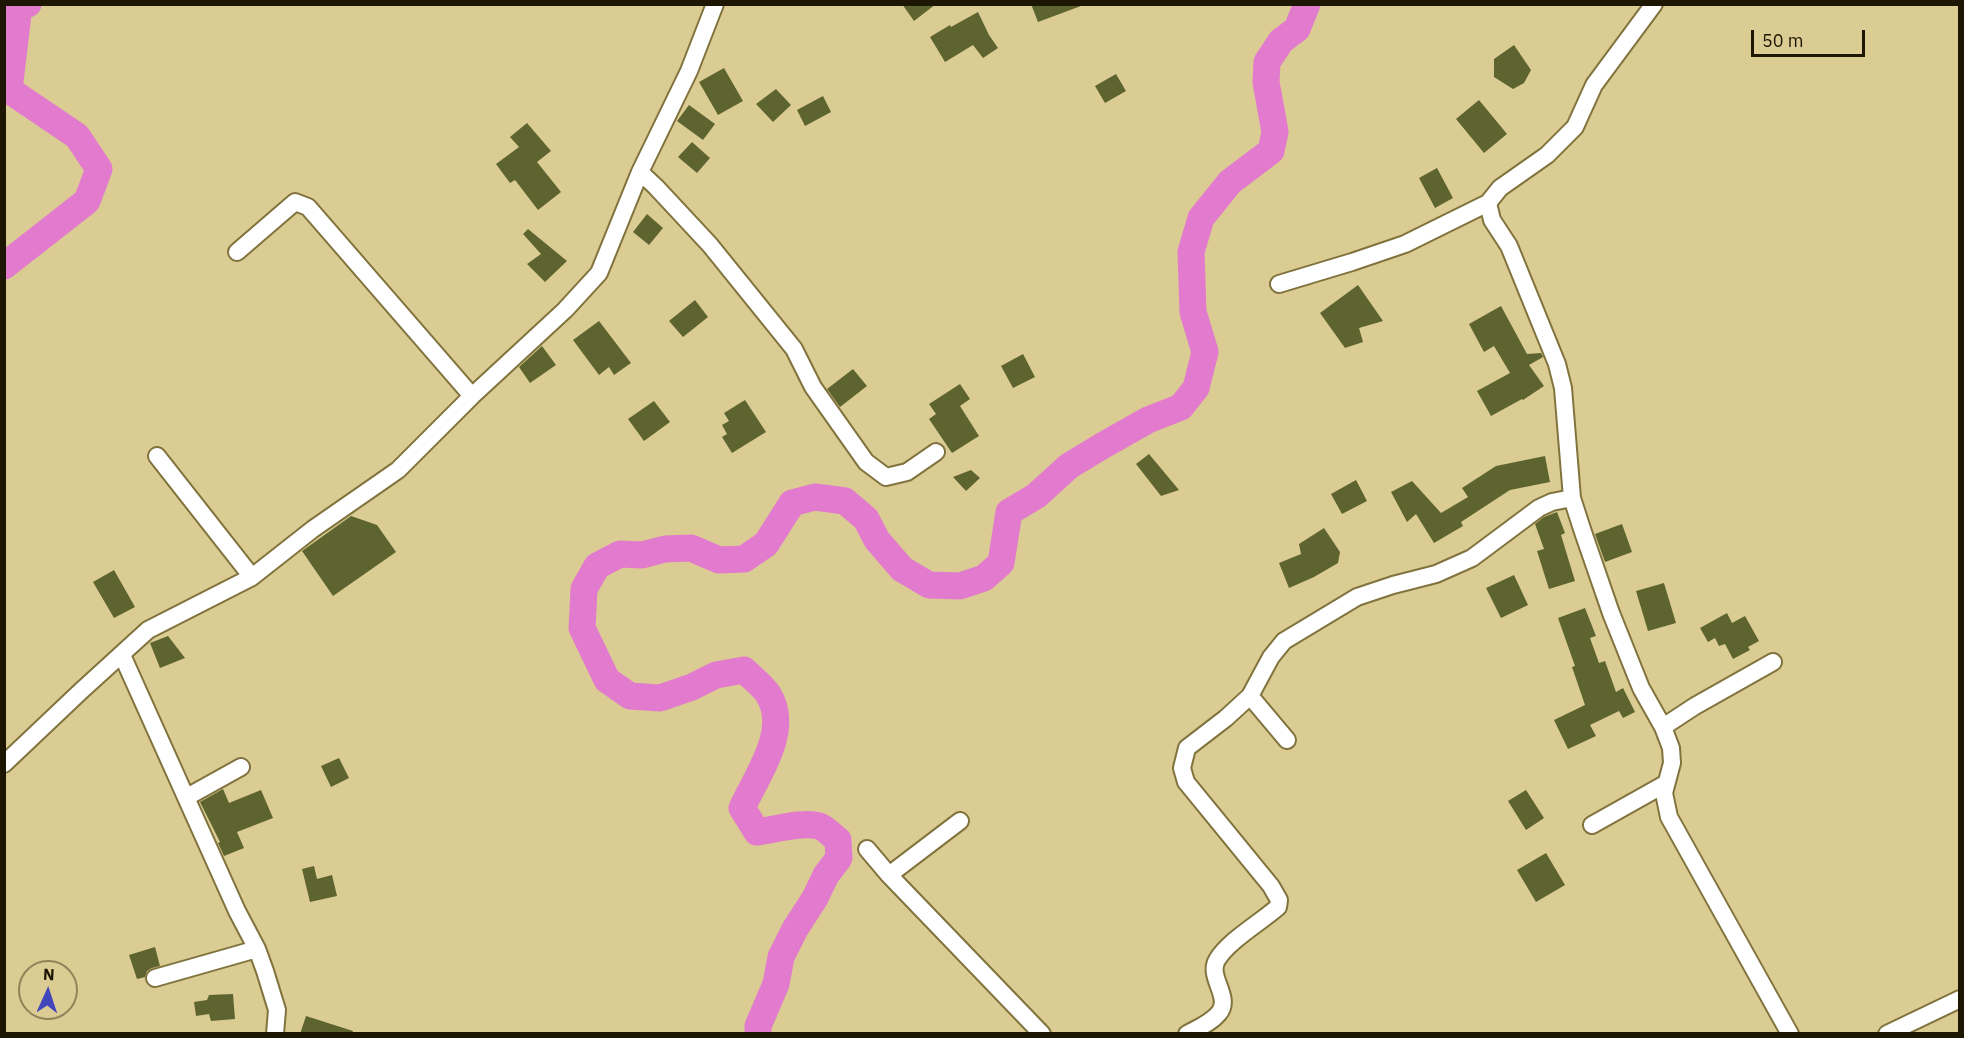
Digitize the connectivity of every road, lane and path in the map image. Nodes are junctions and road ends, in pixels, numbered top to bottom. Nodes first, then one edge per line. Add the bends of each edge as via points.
1 (715, 4) edge
2 (1654, 4) edge
3 (640, 172) junction
4 (1488, 203) junction
5 (237, 252) dead end
6 (1279, 284) dead end
7 (472, 396) junction
8 (936, 452) dead end
9 (157, 456) dead end
10 (1572, 498) junction
11 (252, 578) junction
12 (122, 655) junction
13 (1773, 662) dead end
14 (1250, 696) junction
15 (1663, 727) junction
16 (1287, 740) dead end
17 (4, 764) edge
18 (241, 767) dead end
19 (1665, 784) junction
20 (187, 797) junction
21 (960, 821) dead end
22 (1592, 825) dead end
23 (867, 849) dead end
24 (889, 875) junction
25 (257, 949) junction
26 (155, 978) dead end
27 (1959, 999) edge
28 (275, 1034) edge
29 (1042, 1034) edge
30 (1187, 1034) edge
31 (1790, 1034) edge
32 (1887, 1034) edge

1 - 3 street via 689,71
2 - 4 street via 1594,85 1575,127 1546,155 1500,188
3 - 7 street via 599,273
3 - 8 street via 710,245 794,349 813,387 866,462 886,477 907,472
4 - 6 street via 1405,244
4 - 10 street via 1492,220 1509,246 1557,364 1563,388
5 - 7 street via 295,202 309,207
7 - 11 street via 398,470 313,529
9 - 11 street
10 - 14 street via 1539,508 1472,558 1436,574 1357,597 1306,627 1284,641 1271,657
10 - 15 street via 1611,613 1641,688
11 - 12 street via 148,630
12 - 17 street
12 - 20 street
13 - 15 street
14 - 16 street
14 - 30 street via 1187,748 1182,768 1186,782 1271,886 1279,900 1278,908 1216,961 1214,970 1223,999 1220,1013
15 - 19 street via 1672,756
18 - 20 street
19 - 22 street
19 - 31 street via 1669,817
20 - 25 street
21 - 24 street
23 - 24 street
24 - 29 street
25 - 26 street
25 - 28 street via 277,1010
27 - 32 street

